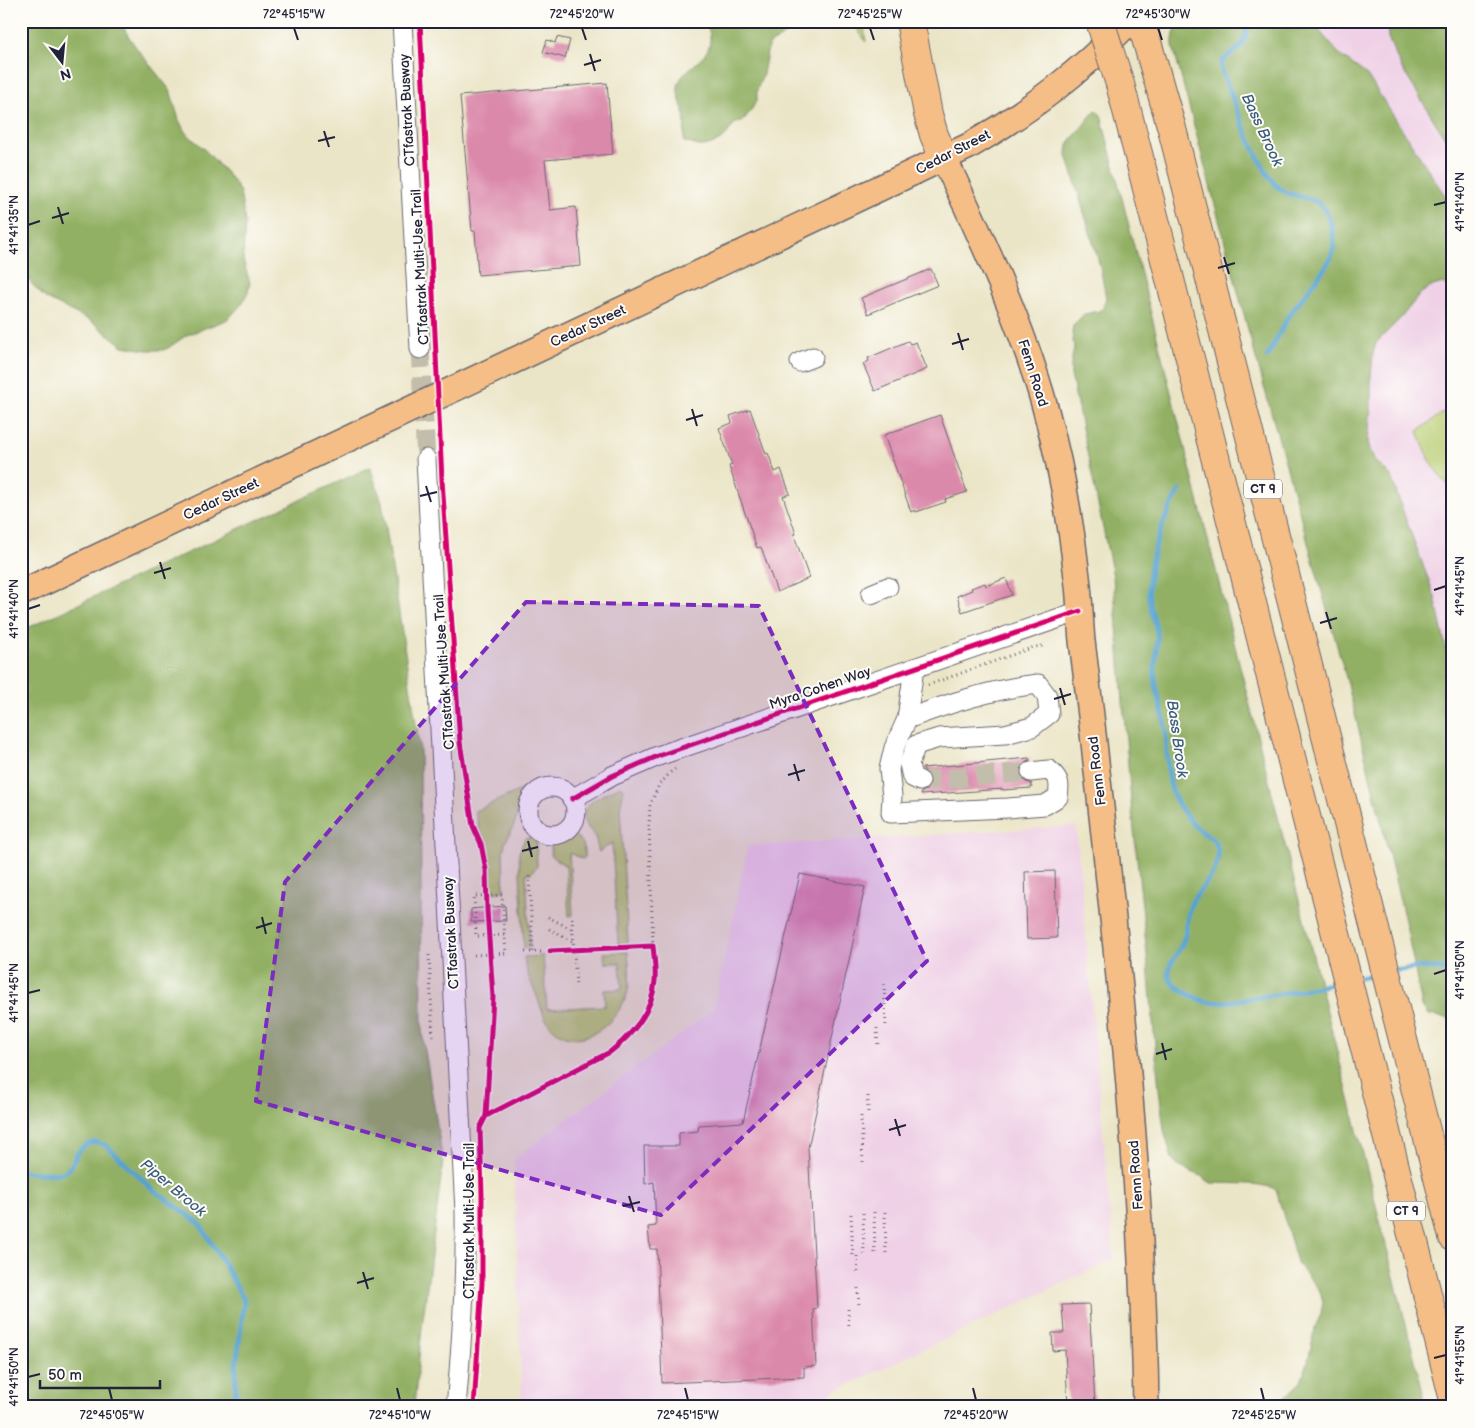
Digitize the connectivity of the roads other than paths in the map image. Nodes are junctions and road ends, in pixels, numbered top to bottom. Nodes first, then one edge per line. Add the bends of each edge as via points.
1 (402, 21) edge
2 (910, 21) edge
3 (1100, 21) edge
4 (1130, 21) edge
5 (1141, 21) edge
6 (944, 158) junction
7 (420, 349) tunnel mouth
8 (426, 459) tunnel mouth
9 (888, 587) dead end
10 (21, 593) edge
11 (870, 594) dead end
12 (1080, 611) junction
13 (914, 668) junction
14 (908, 719) junction
15 (1030, 772) tunnel mouth
16 (920, 781) dead end
17 (572, 799) dead end
18 (1453, 1237) edge
19 (1451, 1390) edge
20 (456, 1407) edge
21 (1146, 1407) edge

1 - 7 street, CTfastrak Busway
2 - 6 highway via 928,114
3 - 19 highway, CT 9, bridge via 1144,177
4 - 6 main road, Cedar Street via 1049,94 992,133
5 - 18 highway, CT 9 via 1172,129
6 - 10 main road, Cedar Street
6 - 12 main road, Fenn Road via 999,281 1040,393 1061,475 1076,563
8 - 20 street, CTfastrak Busway via 465,1211 463,1321
9 - 11 street
12 - 13 street, Myra Cohen Way
12 - 21 main road, Fenn Road via 1133,1137 1143,1292
13 - 14 street
13 - 17 street, Myra Cohen Way via 666,753 612,776
14 - 15 street via 894,748 890,769 891,813 1045,805 1058,797 1059,785 1055,775 1049,770
14 - 16 street via 977,695 1019,686 1038,684 1047,696 1048,714 1032,727 1005,734 939,738 916,746 909,764 912,776

